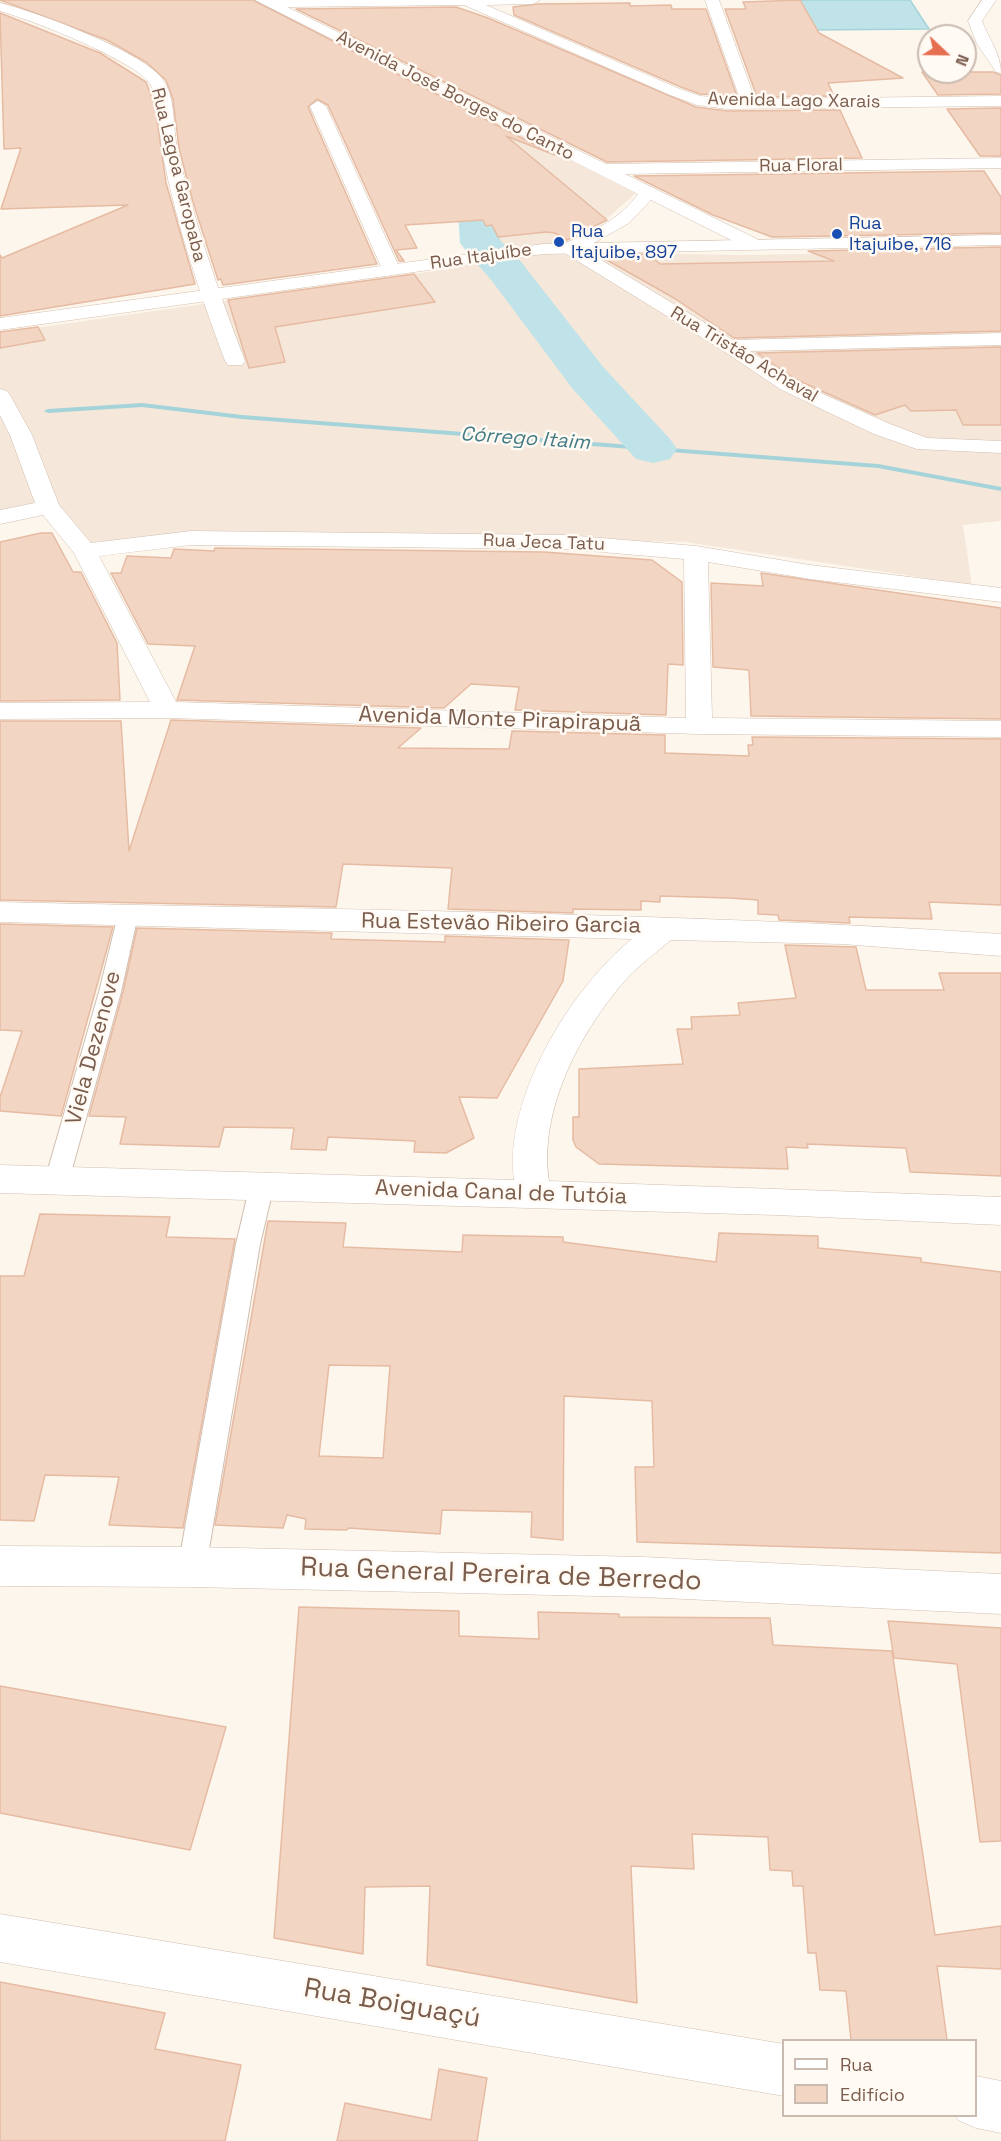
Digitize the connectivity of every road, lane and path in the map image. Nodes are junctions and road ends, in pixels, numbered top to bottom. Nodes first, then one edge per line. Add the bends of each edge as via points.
1 (464, 0) edge
2 (533, 0) edge
3 (712, 0) edge
4 (989, 0) edge
5 (266, 2) edge
6 (0, 6) edge
7 (1001, 43) edge
8 (984, 44) junction
9 (1001, 69) edge
10 (1001, 101) edge
11 (749, 103) junction
12 (318, 106) dead end
13 (1001, 163) edge
14 (601, 169) junction
15 (648, 192) junction
16 (1001, 240) edge
17 (751, 243) junction
18 (569, 248) junction
19 (391, 269) junction
20 (211, 297) junction
21 (0, 324) edge
22 (1001, 339) edge
23 (729, 346) junction
24 (235, 361) dead end
25 (4, 405) edge
26 (1001, 447) edge
27 (48, 507) junction
28 (0, 517) edge
29 (85, 551) junction
30 (696, 553) junction
31 (1001, 595) edge
32 (167, 710) junction
33 (0, 711) edge
34 (699, 726) junction
35 (1001, 729) edge
36 (0, 912) edge
37 (128, 915) junction
38 (665, 928) junction
39 (1001, 945) edge
40 (0, 1179) edge
41 (57, 1180) junction
42 (262, 1185) junction
43 (533, 1194) junction
44 (1001, 1211) edge
45 (0, 1566) edge
46 (192, 1567) junction
47 (1001, 1594) edge
48 (0, 1938) edge
49 (782, 2070) edge
50 (977, 2102) edge
51 (1001, 2107) edge

1 - 2 street
1 - 5 street
1 - 11 street, Avenida Lago Xarais via 675,92 716,103
3 - 11 street
4 - 8 street via 975,21
5 - 14 street, Avenida José Borges do Canto
6 - 20 street, Rua Lagoa Garopaba via 25,14 153,77 159,86 168,143
7 - 8 street
8 - 9 street
10 - 11 street, Avenida Lago Xarais
12 - 19 street
13 - 14 street, Rua Floral
14 - 15 street, Avenida José Borges do Canto
15 - 17 street, Avenida José Borges do Canto
15 - 18 street via 626,219
16 - 17 street, Rua Itajuíbe
17 - 18 street, Rua Itajuíbe
18 - 19 street, Rua Itajuíbe
18 - 23 street, Rua Tristão Achaval
19 - 20 street, Rua Itajuíbe
20 - 21 street, Rua Itajuíbe
20 - 24 street
22 - 23 street
23 - 26 street, Rua Tristão Achaval via 787,386 906,439 938,446
25 - 27 street via 21,435
27 - 28 street
27 - 29 street
29 - 30 street, Rua Jeca Tatu via 142,542 243,537 566,542
29 - 32 street
30 - 31 street, Rua Jeca Tatu
30 - 34 street
32 - 33 street, Avenida Monte Pirapirapuã
32 - 34 street, Avenida Monte Pirapirapuã
34 - 35 street, Avenida Monte Pirapirapuã
36 - 37 street, Rua Estevão Ribeiro Garcia
37 - 38 street, Rua Estevão Ribeiro Garcia
37 - 41 lane, Viela Dezenove
38 - 39 street, Rua Estevão Ribeiro Garcia
38 - 43 street via 618,969 582,1015 559,1056 537,1112 529,1157
40 - 41 street, Avenida Canal de Tutóia
41 - 42 street, Avenida Canal de Tutóia
42 - 43 street, Avenida Canal de Tutóia
42 - 46 lane via 248,1244
43 - 44 street, Avenida Canal de Tutóia
45 - 46 street, Rua General Pereira de Berredo
46 - 47 street, Rua General Pereira de Berredo via 643,1577
48 - 49 street, Rua Boiguaçú
50 - 51 street

